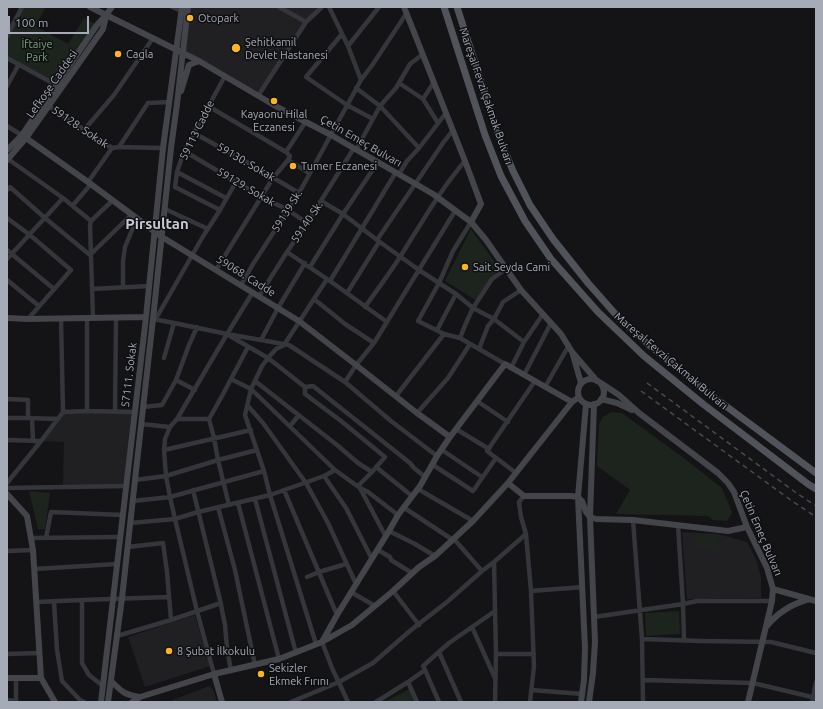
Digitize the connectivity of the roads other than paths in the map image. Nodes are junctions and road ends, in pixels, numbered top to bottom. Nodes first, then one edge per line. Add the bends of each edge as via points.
1 (22, 7) edge
2 (90, 7) edge
3 (112, 7) edge
4 (172, 7) edge
5 (188, 7) edge
6 (279, 7) edge
7 (322, 7) edge
8 (379, 7) edge
9 (404, 7) edge
10 (444, 7) edge
11 (457, 7) edge
12 (331, 8) edge
13 (182, 9) edge
14 (406, 14) junction
15 (106, 15) junction
16 (306, 22) junction
17 (7, 34) edge
18 (342, 34) junction
19 (152, 38) junction
20 (348, 46) junction
21 (180, 52) junction
22 (423, 54) junction
23 (7, 58) edge
24 (199, 62) junction
25 (19, 64) junction
26 (225, 76) junction
27 (361, 80) junction
28 (434, 82) junction
29 (399, 83) junction
30 (56, 84) junction
31 (7, 86) edge
32 (356, 88) junction
33 (258, 96) junction
34 (423, 99) junction
35 (170, 102) junction
36 (177, 104) junction
37 (48, 106) junction
38 (208, 106) junction
39 (347, 106) junction
40 (380, 106) junction
41 (446, 113) junction
42 (373, 119) junction
43 (306, 121) junction
44 (438, 123) junction
45 (7, 126) edge
46 (84, 130) junction
47 (453, 130) junction
48 (194, 133) junction
49 (331, 135) junction
50 (24, 137) junction
51 (119, 147) junction
52 (112, 148) junction
53 (163, 148) junction
54 (419, 148) junction
55 (355, 149) junction
56 (7, 150) edge
57 (184, 151) junction
58 (286, 152) junction
59 (7, 159) edge
60 (288, 160) junction
61 (465, 161) junction
62 (378, 162) junction
63 (177, 172) junction
64 (309, 173) junction
65 (397, 173) junction
66 (273, 178) junction
67 (236, 182) junction
68 (90, 183) junction
69 (415, 184) junction
70 (7, 190) edge
71 (299, 192) junction
72 (262, 197) junction
73 (63, 198) junction
74 (226, 198) junction
75 (437, 198) junction
76 (113, 200) junction
77 (321, 201) junction
78 (73, 205) junction
79 (165, 208) junction
80 (220, 210) junction
81 (288, 210) junction
82 (455, 211) junction
83 (343, 214) junction
84 (135, 216) junction
85 (7, 218) edge
86 (45, 218) junction
87 (91, 221) junction
88 (471, 222) junction
89 (307, 223) junction
90 (362, 228) junction
91 (208, 229) junction
92 (155, 231) junction
93 (30, 235) junction
94 (162, 237) junction
95 (378, 241) junction
96 (7, 250) edge
97 (287, 252) junction
98 (12, 254) junction
99 (193, 255) junction
100 (90, 256) junction
101 (400, 256) junction
102 (7, 259) edge
103 (305, 263) junction
104 (310, 267) junction
105 (506, 268) junction
106 (216, 270) junction
107 (419, 270) junction
108 (7, 280) edge
109 (328, 280) junction
110 (439, 283) junction
111 (241, 285) junction
112 (149, 286) junction
113 (123, 287) junction
114 (54, 289) junction
115 (92, 289) junction
116 (521, 290) junction
117 (253, 292) junction
118 (347, 294) junction
119 (456, 294) junction
120 (259, 296) junction
121 (314, 299) junction
122 (39, 306) junction
123 (365, 307) junction
124 (278, 308) junction
125 (473, 308) junction
126 (543, 314) junction
127 (146, 317) junction
128 (7, 318) edge
129 (60, 318) junction
130 (90, 318) junction
131 (116, 318) junction
132 (28, 319) junction
133 (154, 319) junction
134 (494, 319) junction
135 (299, 321) junction
136 (387, 322) junction
137 (174, 323) junction
138 (551, 323) junction
139 (197, 328) junction
140 (437, 330) junction
141 (227, 334) junction
142 (444, 334) junction
143 (460, 338) junction
144 (261, 340) junction
145 (524, 342) junction
146 (374, 343) junction
147 (470, 344) junction
148 (284, 345) junction
149 (569, 345) junction
150 (248, 347) junction
151 (479, 348) junction
152 (572, 352) junction
153 (164, 358) dead end
154 (268, 358) junction
155 (356, 365) junction
156 (508, 366) junction
157 (524, 375) junction
158 (231, 379) junction
159 (176, 380) junction
160 (255, 381) junction
161 (535, 381) junction
162 (345, 382) junction
163 (599, 382) junction
164 (581, 383) junction
165 (305, 387) junction
166 (545, 387) junction
167 (251, 389) junction
168 (195, 390) junction
169 (396, 396) junction
170 (580, 397) junction
171 (7, 399) edge
172 (601, 399) junction
173 (477, 401) junction
174 (572, 402) junction
175 (586, 404) junction
176 (594, 404) junction
177 (248, 406) junction
178 (143, 407) junction
179 (87, 411) junction
180 (63, 412) junction
181 (115, 412) junction
182 (135, 412) junction
183 (417, 413) junction
184 (639, 413) junction
185 (300, 415) junction
186 (7, 418) edge
187 (30, 418) junction
188 (177, 419) junction
189 (209, 419) junction
190 (58, 420) junction
191 (508, 422) junction
192 (141, 424) junction
193 (290, 426) junction
194 (170, 427) junction
195 (456, 429) junction
196 (251, 430) junction
197 (450, 437) junction
198 (214, 438) junction
199 (7, 440) edge
200 (33, 441) junction
201 (41, 441) junction
202 (489, 449) junction
203 (164, 450) junction
204 (257, 450) junction
205 (442, 450) junction
206 (437, 456) junction
207 (496, 458) junction
208 (218, 460) junction
209 (433, 465) junction
210 (376, 467) junction
211 (335, 470) junction
212 (264, 471) junction
213 (372, 472) junction
214 (516, 473) junction
215 (816, 473) edge
216 (166, 476) junction
217 (324, 476) junction
218 (425, 477) junction
219 (482, 478) junction
220 (135, 480) junction
221 (7, 482) edge
222 (224, 482) junction
223 (306, 483) junction
224 (508, 484) junction
225 (126, 486) junction
226 (359, 487) junction
227 (7, 488) edge
228 (418, 489) junction
229 (816, 489) edge
230 (193, 490) junction
231 (284, 490) junction
232 (7, 494) edge
233 (270, 495) junction
234 (412, 496) junction
235 (524, 496) junction
236 (170, 497) junction
237 (578, 497) junction
238 (255, 498) junction
239 (133, 501) junction
240 (238, 503) junction
241 (228, 505) junction
242 (218, 507) junction
243 (403, 507) junction
244 (198, 512) junction
245 (123, 515) junction
246 (398, 515) junction
247 (590, 517) junction
248 (175, 519) junction
249 (634, 520) junction
250 (473, 521) junction
251 (130, 523) junction
252 (678, 525) junction
253 (747, 527) junction
254 (390, 531) junction
255 (526, 534) junction
256 (120, 537) junction
257 (386, 537) junction
258 (31, 538) junction
259 (46, 538) junction
260 (454, 540) junction
261 (128, 547) junction
262 (33, 550) junction
263 (378, 550) junction
264 (7, 551) edge
265 (435, 556) junction
266 (372, 558) junction
267 (494, 562) junction
268 (118, 564) junction
269 (346, 564) junction
270 (34, 569) junction
271 (482, 571) junction
272 (319, 572) junction
273 (412, 573) junction
274 (307, 577) dead end
275 (356, 584) junction
276 (583, 587) junction
277 (773, 589) junction
278 (393, 591) junction
279 (531, 591) junction
280 (351, 592) junction
281 (169, 597) junction
282 (122, 598) junction
283 (114, 599) junction
284 (809, 599) junction
285 (82, 600) junction
286 (772, 601) junction
287 (816, 601) edge
288 (36, 602) junction
289 (54, 602) junction
290 (221, 603) junction
291 (683, 604) junction
292 (375, 606) junction
293 (641, 610) junction
294 (197, 611) junction
295 (495, 611) junction
296 (337, 615) junction
297 (594, 617) junction
298 (171, 620) junction
299 (419, 625) junction
300 (472, 627) junction
301 (765, 629) junction
302 (117, 636) junction
303 (642, 639) junction
304 (684, 640) junction
305 (762, 641) junction
306 (319, 643) junction
307 (439, 652) junction
308 (38, 653) junction
309 (296, 653) junction
310 (816, 653) edge
311 (7, 654) edge
312 (496, 654) junction
313 (534, 654) junction
314 (279, 659) junction
315 (255, 665) junction
316 (425, 670) junction
317 (231, 671) junction
318 (214, 674) junction
319 (7, 678) edge
320 (16, 678) junction
321 (40, 678) junction
322 (496, 680) junction
323 (643, 680) junction
324 (111, 681) junction
325 (339, 682) junction
326 (408, 682) junction
327 (816, 682) edge
328 (753, 683) junction
329 (103, 686) junction
330 (531, 690) junction
331 (583, 694) junction
332 (813, 699) edge
333 (7, 700) edge
334 (142, 700) edge
335 (16, 701) edge
336 (55, 702) edge
337 (84, 702) edge
338 (101, 702) edge
339 (108, 702) edge
340 (132, 702) edge
341 (222, 702) edge
342 (291, 702) edge
343 (348, 702) edge
344 (376, 702) edge
345 (417, 702) edge
346 (439, 702) edge
347 (461, 702) edge
348 (495, 702) edge
349 (530, 702) edge
350 (581, 702) edge
351 (589, 702) edge
352 (643, 702) edge
353 (748, 702) edge

1 - 17 street
2 - 15 main road, Çetin Emeç Bulvarı
3 - 15 main road, Lefkoşe Caddesi
4 - 13 street
5 - 21 main road
6 - 16 street
7 - 16 street
8 - 20 street
9 - 14 main road
10 - 229 main road, Mareşal Fevzi Çakmak Bulvarı via 485,135 501,176 525,221 551,259 598,312 644,356
11 - 215 main road, Mareşal Fevzi Çakmak Bulvarı via 501,142 530,204 553,240 618,317 648,344 711,395
12 - 18 street
13 - 21 main road
14 - 22 main road
14 - 27 street, 59139 Sk.
15 - 19 main road, Çetin Emeç Bulvarı
15 - 30 main road, Lefkoşe Caddesi
15 - 37 main road, Lefkoşe Caddesi via 103,29
16 - 33 street
18 - 20 street
18 - 39 street via 306,77
19 - 21 main road, Çetin Emeç Bulvarı
19 - 46 street via 118,90
20 - 27 street
21 - 24 main road, Çetin Emeç Bulvarı
21 - 35 main road, 57111. Sokak
21 - 36 main road
22 - 28 main road
22 - 29 street, 59140 Sk. via 410,64
23 - 25 street
24 - 26 main road, Çetin Emeç Bulvarı
24 - 36 main road via 189,65
25 - 30 street
25 - 31 street
26 - 33 main road, Çetin Emeç Bulvarı
26 - 38 street, 59113 Cadde
27 - 32 street, 59139 Sk.
28 - 34 street
28 - 41 main road
29 - 34 street
29 - 40 street, 59140 Sk.
30 - 50 main road, Lefkoşe Caddesi
32 - 39 street, 59139 Sk.
32 - 40 street
33 - 43 main road, Çetin Emeç Bulvarı
34 - 44 street
35 - 51 street via 148,104
35 - 53 main road, 57111. Sokak
36 - 79 main road
37 - 46 street, 59128. Sokak
37 - 50 main road, Lefkoşe Caddesi
38 - 48 street, 59113 Cadde
38 - 58 street
39 - 42 street
39 - 49 street, 59139 Sk.
40 - 42 street, 59140 Sk.
40 - 54 street
41 - 44 street
41 - 47 main road
42 - 55 street, 59140 Sk.
43 - 49 main road, Çetin Emeç Bulvarı
43 - 58 street
44 - 54 street
45 - 50 street
46 - 52 street, 59128. Sokak
47 - 61 main road
47 - 69 street
48 - 57 street, 59113 Cadde
48 - 66 street, 59130. Sokak
49 - 55 main road, Çetin Emeç Bulvarı
49 - 64 street, 59139 Sk.
50 - 56 main road, Lefkoşe Caddesi
50 - 59 main road, Lefkoşe Caddesi
50 - 68 main road, 59068. Cadde
51 - 52 street
51 - 53 street
52 - 68 street
53 - 92 main road, 57111. Sokak
54 - 65 street
55 - 62 main road, Çetin Emeç Bulvarı
55 - 77 street, 59140 Sk.
57 - 63 street, 59113 Cadde
57 - 67 street, 59129. Sokak
58 - 60 street via 290,156
59 - 73 street
60 - 64 street
60 - 66 street
61 - 75 street
61 - 88 main road via 481,204
62 - 65 main road, Çetin Emeç Bulvarı
62 - 83 street
63 - 74 street
63 - 80 street, 59113 Cadde via 175,187
64 - 71 street, 59139 Sk.
65 - 69 main road, Çetin Emeç Bulvarı
65 - 90 street
66 - 71 street, 59130. Sokak
66 - 72 street
67 - 72 street, 59129. Sokak
67 - 74 street
68 - 76 main road, 59068. Cadde
68 - 78 street
69 - 75 main road, Çetin Emeç Bulvarı
69 - 95 street
70 - 86 street via 10,187
71 - 81 street, 59139 Sk.
72 - 81 street, 59129. Sokak
72 - 106 street
73 - 78 street
73 - 86 street
74 - 80 street
75 - 82 main road, Çetin Emeç Bulvarı
75 - 101 street
76 - 84 main road, 59068. Cadde
76 - 87 street
77 - 83 street
77 - 89 street, 59140 Sk.
78 - 87 street
79 - 91 street
79 - 94 main road
80 - 91 street
81 - 89 street, 59129. Sokak
81 - 111 street, 59139 Sk.
82 - 88 main road, Çetin Emeç Bulvarı
82 - 107 street
83 - 90 street
83 - 104 street
84 - 92 main road, 59068. Cadde
84 - 100 street
84 - 113 street via 125,247
85 - 93 street
86 - 93 street
86 - 100 street
87 - 100 street
88 - 105 main road, Çetin Emeç Bulvarı
88 - 110 street via 453,250
89 - 97 street, 59140 Sk.
90 - 95 street
90 - 109 street
91 - 99 street
92 - 94 main road, 59068. Cadde
92 - 112 main road, 57111. Sokak
93 - 98 street
93 - 114 street via 71,270
94 - 99 main road, 59068. Cadde
94 - 133 main road
95 - 101 street
95 - 118 street
96 - 98 street
97 - 103 street
97 - 120 street, 59140 Sk.
98 - 102 street
98 - 114 street
99 - 106 main road, 59068. Cadde
99 - 133 street
100 - 115 street
101 - 107 street
101 - 123 street
103 - 104 street
103 - 124 street
104 - 109 street
105 - 116 main road, Çetin Emeç Bulvarı
105 - 125 street via 492,279
106 - 111 main road, 59068. Cadde
107 - 110 street
107 - 136 street
108 - 122 street
109 - 118 street
109 - 121 street
110 - 119 street
110 - 140 street via 418,321
111 - 117 main road, 59068. Cadde
112 - 113 street
112 - 127 main road, 57111. Sokak
113 - 115 street
114 - 122 street
115 - 130 street
116 - 126 main road, Çetin Emeç Bulvarı
116 - 134 street via 503,302
117 - 120 main road, 59068. Cadde
117 - 141 street
118 - 123 street
119 - 125 street
119 - 140 street
120 - 124 main road, 59068. Cadde
121 - 135 street
121 - 146 street
122 - 132 street
123 - 136 street
124 - 135 main road, 59068. Cadde
124 - 144 street
125 - 134 street
125 - 143 street
126 - 138 main road, Çetin Emeç Bulvarı
126 - 145 street
127 - 131 main road
127 - 182 main road, 57111. Sokak
128 - 132 main road
129 - 130 main road
129 - 132 main road
129 - 180 street
130 - 131 main road
130 - 179 street
131 - 181 street
133 - 137 street
133 - 178 main road
134 - 145 street
134 - 151 street via 488,326
135 - 148 street
135 - 155 main road, 59068. Cadde
136 - 146 street
137 - 139 street
137 - 153 street
138 - 149 main road, Çetin Emeç Bulvarı
138 - 157 street
139 - 141 street
139 - 159 street
140 - 142 street
141 - 144 street
141 - 150 street
141 - 168 street
142 - 143 street
142 - 169 street
143 - 147 street
144 - 148 street
145 - 156 street
146 - 155 street
147 - 151 street
147 - 183 street via 448,378
148 - 154 street
148 - 162 street via 289,345
149 - 152 main road, Çetin Emeç Bulvarı
149 - 166 street
150 - 154 street
150 - 158 street
151 - 156 street
152 - 163 main road, Çetin Emeç Bulvarı
152 - 164 main road, Çetin Emeç Bulvarı
154 - 160 street
154 - 165 street
155 - 162 street
155 - 169 main road, 59068. Cadde
156 - 157 main road
156 - 173 main road
157 - 161 main road
158 - 167 street
158 - 189 street
159 - 168 street
159 - 178 street via 162,405
160 - 167 street
160 - 185 street
161 - 166 main road
161 - 191 street
162 - 206 street
163 - 164 main road via 589,379
163 - 172 main road via 604,391
163 - 184 main road, Çetin Emeç Bulvarı
164 - 170 main road via 578,390
165 - 210 street via 305,394 385,457
165 - 218 street via 313,386
166 - 174 main road
167 - 177 street
167 - 193 street
168 - 188 street
169 - 183 main road, 59068. Cadde
170 - 174 main road
170 - 175 main road
171 - 187 street via 28,400
172 - 176 main road
172 - 184 main road, Çetin Emeç Bulvarı
173 - 191 street
173 - 195 main road
174 - 214 main road
175 - 176 main road
175 - 237 main road
176 - 247 main road
177 - 196 street via 245,415
177 - 223 street
178 - 192 main road
179 - 180 street
179 - 181 street
180 - 190 street
181 - 182 street
182 - 225 main road, 57111. Sokak
183 - 197 main road, 59068. Cadde
184 - 253 main road, Çetin Emeç Bulvarı via 728,483
185 - 193 street
185 - 213 street
186 - 187 street
187 - 190 street
187 - 200 street
188 - 189 street
188 - 194 street
189 - 198 street
190 - 201 street
191 - 202 street
192 - 194 street
192 - 220 main road
193 - 211 street
194 - 203 street
195 - 197 main road
195 - 202 street
196 - 198 street
196 - 204 street
197 - 205 main road
198 - 203 street
198 - 208 street
199 - 200 street
200 - 201 street
201 - 221 street
202 - 207 street via 487,451
203 - 216 street
204 - 208 street
204 - 212 street
205 - 206 main road
205 - 219 street
206 - 209 main road
207 - 214 street
207 - 219 street
208 - 216 street
208 - 222 street
209 - 218 main road
209 - 219 street via 473,491
210 - 213 street
210 - 234 street
211 - 217 street
211 - 226 street
212 - 222 street
212 - 233 street
213 - 226 street
214 - 224 main road
216 - 220 street
216 - 236 street
217 - 223 street
217 - 266 street via 346,508
218 - 228 main road
220 - 239 main road
222 - 230 street
222 - 241 street
223 - 231 street
223 - 269 street via 328,523
224 - 235 main road
224 - 250 main road
225 - 227 street
225 - 245 main road, 57111. Sokak
226 - 246 street
226 - 257 street
228 - 234 main road
228 - 250 street
230 - 236 street
230 - 244 street
231 - 233 street
231 - 272 street
232 - 258 main road via 27,516
233 - 238 street
233 - 306 street
234 - 243 main road
235 - 237 main road
235 - 255 street via 519,502
236 - 239 street
236 - 248 street
237 - 247 main road
237 - 276 main road
238 - 240 street
238 - 309 street
239 - 251 main road
240 - 241 street
240 - 314 street
241 - 242 street
242 - 244 street
242 - 315 street via 235,570
243 - 246 main road
243 - 260 street
244 - 248 street
244 - 290 street
245 - 256 main road, 57111. Sokak
245 - 259 street via 51,512
246 - 254 main road
247 - 249 main road
247 - 297 main road
248 - 251 street
248 - 294 street
249 - 252 main road
249 - 293 street
250 - 260 main road
251 - 261 main road
252 - 253 main road via 728,531
252 - 291 street
253 - 277 main road, Çetin Emeç Bulvarı via 767,568
254 - 257 main road
254 - 265 street
255 - 267 street
255 - 279 street
256 - 259 street
256 - 268 main road, 57111. Sokak
257 - 263 main road
258 - 259 street
258 - 262 main road
260 - 265 main road
260 - 271 street
261 - 281 street via 163,543
261 - 282 main road
262 - 264 street
262 - 270 main road
263 - 266 main road
263 - 273 street
265 - 273 main road
266 - 275 main road
267 - 271 street
267 - 295 street
268 - 270 street
268 - 283 main road, 57111. Sokak
269 - 272 street
269 - 275 street
270 - 288 main road
271 - 299 street
272 - 274 street
272 - 296 street
273 - 278 main road
275 - 280 main road
276 - 279 street
276 - 331 main road
277 - 284 main road
277 - 286 main road, Çetin Emeç Bulvarı
278 - 292 main road
278 - 299 street
279 - 313 street
280 - 292 street
280 - 296 main road
281 - 282 street
281 - 298 street
282 - 283 street
282 - 302 main road
283 - 285 street
283 - 329 main road, 57111. Sokak
284 - 287 main road
284 - 301 main road via 787,608
285 - 289 street
285 - 329 street via 82,663 89,675
286 - 291 street via 697,601
286 - 301 main road, Çetin Emeç Bulvarı
288 - 289 street
288 - 308 main road
289 - 337 street via 62,681
290 - 294 street
290 - 317 street
291 - 293 street
291 - 304 street
292 - 306 main road via 352,625
293 - 297 street
293 - 303 street
294 - 298 street
294 - 318 street
295 - 300 street
295 - 312 street
296 - 306 main road
297 - 351 main road via 594,666
298 - 302 street
299 - 325 street via 372,663
300 - 307 street
300 - 322 street
301 - 305 main road, Çetin Emeç Bulvarı
302 - 324 main road
303 - 304 street
303 - 323 street
304 - 305 street
305 - 310 street
305 - 328 main road, Çetin Emeç Bulvarı
306 - 309 main road
306 - 325 street
307 - 316 street via 423,666
307 - 347 street
308 - 311 street
308 - 321 main road
309 - 314 main road
312 - 313 street
312 - 322 street
313 - 330 street
314 - 315 main road
315 - 317 main road
316 - 326 street
316 - 346 street
317 - 318 main road
318 - 334 main road
318 - 341 main road
319 - 320 main road
320 - 321 main road
320 - 335 street
321 - 336 main road
322 - 348 street
323 - 328 street
323 - 352 street
324 - 334 main road via 125,694
324 - 339 main road
325 - 342 street
325 - 343 street
326 - 344 street
326 - 345 street
327 - 332 street
328 - 332 street
328 - 353 main road, Çetin Emeç Bulvarı
329 - 338 main road, 57111. Sokak
330 - 331 street
330 - 349 street
331 - 350 main road
333 - 335 street
334 - 340 main road

